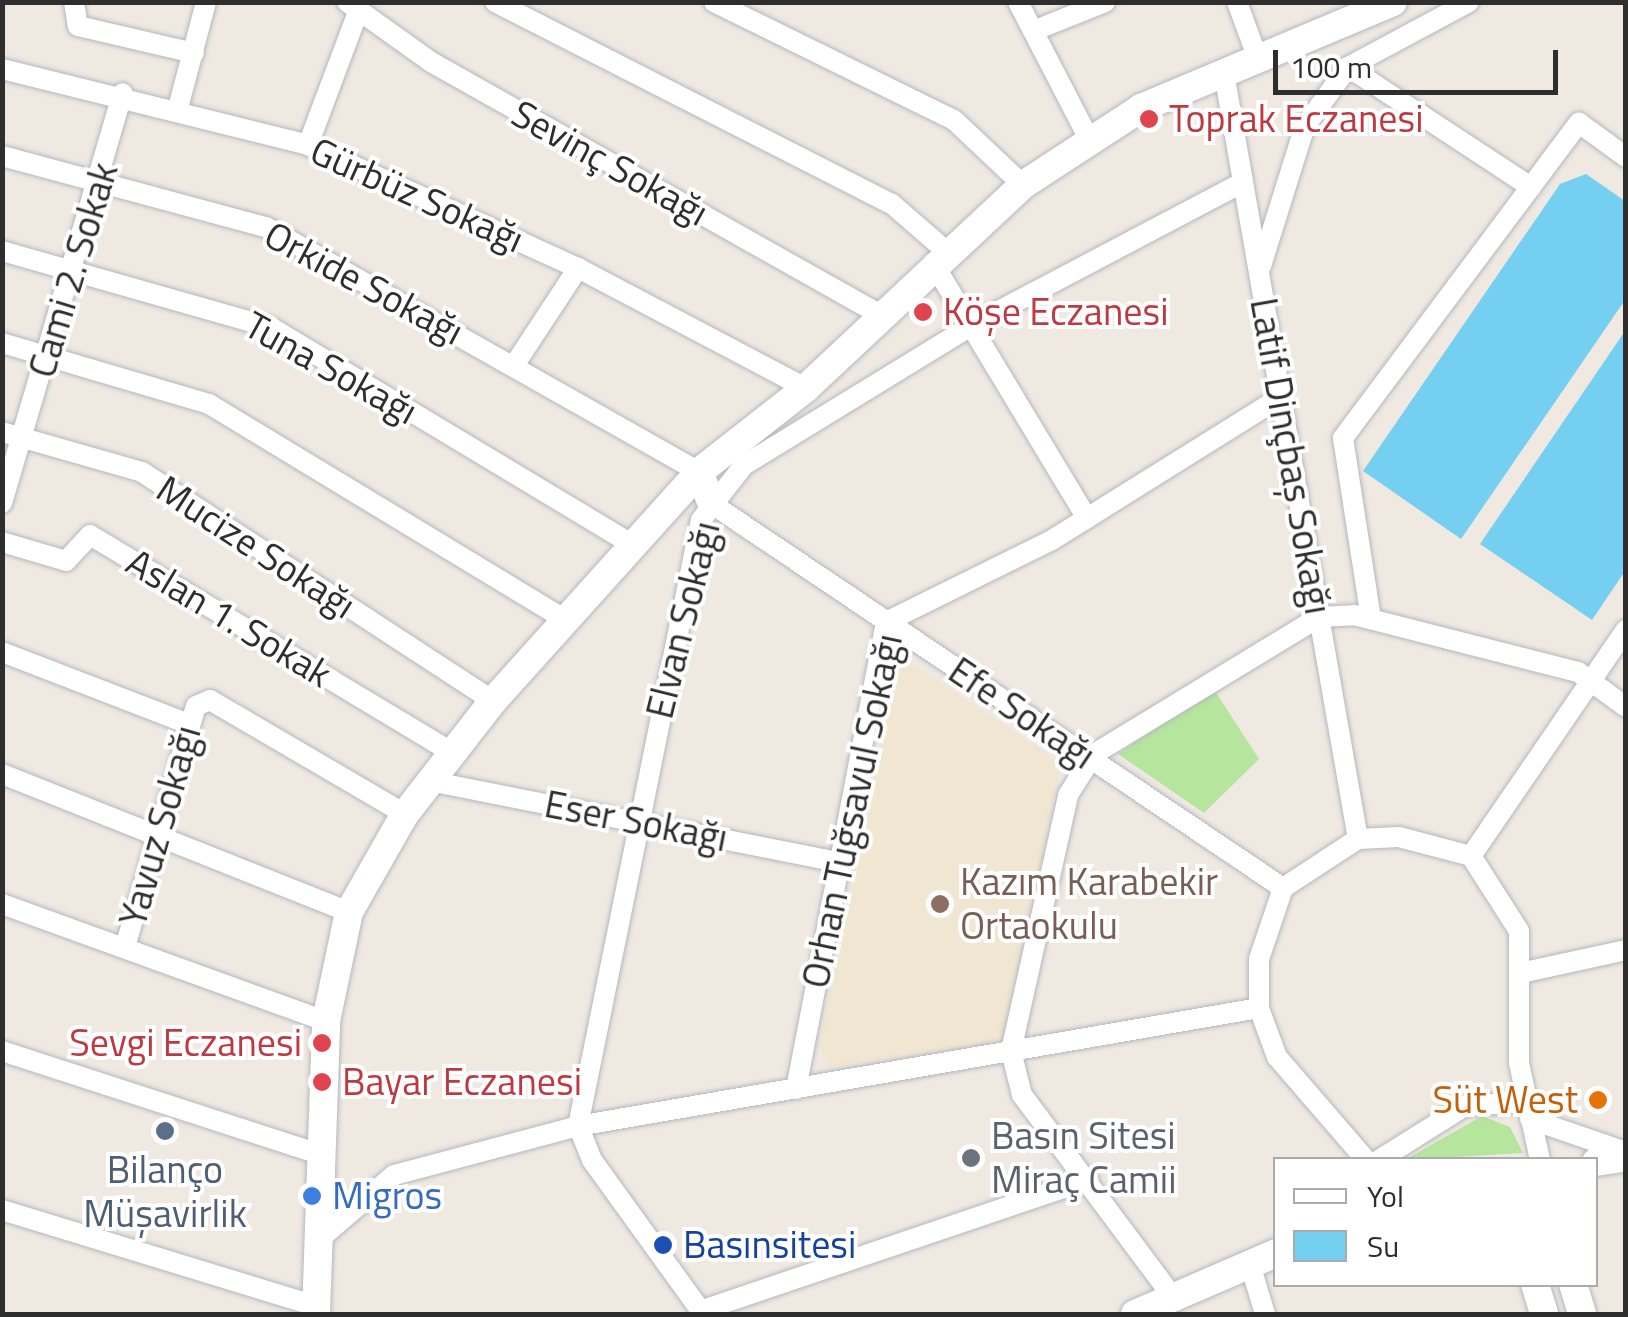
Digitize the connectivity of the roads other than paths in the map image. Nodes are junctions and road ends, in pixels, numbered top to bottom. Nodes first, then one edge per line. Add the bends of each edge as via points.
1 (74, 2) edge
2 (206, 2) edge
3 (495, 2) edge
4 (714, 2) edge
5 (1105, 2) edge
6 (1238, 2) edge
7 (1393, 2) edge
8 (1469, 2) edge
9 (1016, 4) edge
10 (352, 8) edge
11 (1032, 32) junction
12 (194, 53) junction
13 (1258, 59) junction
14 (1348, 67) junction
15 (2, 69) edge
16 (1224, 73) junction
17 (124, 93) junction
18 (178, 108) junction
19 (1090, 141) junction
20 (308, 145) junction
21 (2, 156) edge
22 (1626, 157) edge
23 (102, 180) junction
24 (1243, 182) junction
25 (1022, 185) junction
26 (1532, 187) junction
27 (2, 251) edge
28 (940, 257) junction
29 (578, 268) junction
30 (1259, 273) junction
31 (75, 275) junction
32 (879, 314) junction
33 (974, 324) junction
34 (2, 343) edge
35 (46, 356) junction
36 (515, 364) junction
37 (806, 388) junction
38 (1281, 397) junction
39 (12, 434) edge
40 (698, 472) junction
41 (2, 503) edge
42 (712, 504) junction
43 (1087, 518) junction
44 (2, 542) edge
45 (633, 545) junction
46 (1319, 617) junction
47 (1371, 619) junction
48 (565, 620) junction
49 (886, 622) junction
50 (1626, 630) edge
51 (2, 652) edge
52 (1590, 681) junction
53 (492, 701) junction
54 (1626, 707) edge
55 (186, 723) junction
56 (455, 754) junction
57 (1091, 759) junction
58 (2, 774) edge
59 (434, 782) junction
60 (405, 814) junction
61 (637, 822) junction
62 (158, 832) junction
63 (1358, 839) junction
64 (1471, 856) junction
65 (838, 862) junction
66 (1283, 888) junction
67 (2, 904) edge
68 (349, 912) junction
69 (124, 947) junction
70 (1626, 950) edge
71 (1525, 972) junction
72 (1259, 1008) junction
73 (326, 1021) junction
74 (2, 1050) edge
75 (1011, 1051) junction
76 (796, 1088) junction
77 (1527, 1110) junction
78 (578, 1126) junction
79 (319, 1154) junction
80 (1626, 1154) edge
81 (1363, 1157) edge
82 (1384, 1157) edge
83 (1539, 1157) edge
84 (1598, 1161) edge
85 (1088, 1180) junction
86 (2, 1210) edge
87 (315, 1242) junction
88 (1262, 1257) edge
89 (1535, 1287) edge
90 (1574, 1287) edge
91 (1172, 1296) junction
92 (316, 1310) edge
93 (702, 1313) edge
94 (1135, 1314) edge
95 (1265, 1314) edge
96 (1544, 1314) edge
97 (1582, 1314) edge

1 - 12 street via 78,26
2 - 12 street
3 - 28 street via 892,204
4 - 25 street via 954,120
5 - 11 street
6 - 13 street
7 - 13 main road
8 - 14 street
9 - 11 street
10 - 20 street
10 - 32 street, Sevinç Sokağı
11 - 19 street
12 - 18 street
13 - 16 main road
14 - 26 street
14 - 30 street via 1305,126
15 - 17 street, Gürbüz Sokağı
16 - 19 main road
16 - 24 street, Latif Dinçbaş Sokağı
17 - 18 street, Gürbüz Sokağı
17 - 23 street, Cami 2. Sokak
18 - 20 street, Gürbüz Sokağı
19 - 25 main road
20 - 29 street, Gürbüz Sokağı
21 - 23 street, Orkide Sokağı
22 - 26 street via 1579,123
23 - 31 street, Cami 2. Sokak
23 - 36 street, Orkide Sokağı via 266,228
24 - 30 street, Latif Dinçbaş Sokağı
24 - 33 street, Elvan Sokağı
25 - 28 main road
26 - 47 street via 1343,438
27 - 31 street, Tuna Sokağı
28 - 32 main road
28 - 33 street
29 - 36 street
29 - 37 street, Gürbüz Sokağı
30 - 38 street, Latif Dinçbaş Sokağı
31 - 35 street, Cami 2. Sokak
31 - 45 street, Tuna Sokağı via 272,328
32 - 37 main road
33 - 42 street, Elvan Sokağı via 744,464
33 - 43 street
34 - 35 street
35 - 39 street, Cami 2. Sokak
35 - 48 street via 209,404
36 - 40 street, Orkide Sokağı
37 - 40 main road
38 - 43 street, Orhan Tuğsavul Sokağı
38 - 46 street, Latif Dinçbaş Sokağı
39 - 41 street, Cami 2. Sokak
39 - 53 street, Mucize Sokağı via 142,472
40 - 42 main road
40 - 45 main road
42 - 49 street, Efe Sokağı
42 - 61 street, Elvan Sokağı via 701,520
43 - 49 street, Orhan Tuğsavul Sokağı
44 - 56 street, Aslan 1. Sokak via 66,561 90,535
45 - 48 main road
46 - 47 street
46 - 57 street
46 - 63 street, Latif Dinçbaş Sokağı
47 - 52 street
48 - 53 main road
49 - 57 street, Efe Sokağı
49 - 65 street, Orhan Tuğsavul Sokağı
50 - 52 street
51 - 55 street
52 - 54 street
52 - 64 street
53 - 56 main road
55 - 60 street, Yavuz Sokağı via 210,700
55 - 62 street, Yavuz Sokağı
56 - 59 main road
57 - 66 street, Efe Sokağı
57 - 75 street via 1068,795
58 - 62 street
59 - 60 main road
59 - 61 street, Eser Sokağı
60 - 68 main road
61 - 65 street, Eser Sokağı
61 - 78 street, Elvan Sokağı
62 - 68 street
62 - 69 street, Yavuz Sokağı
63 - 64 street via 1412,839
63 - 66 street
64 - 71 street via 1502,893
65 - 76 street, Orhan Tuğsavul Sokağı
66 - 72 street via 1258,959
67 - 69 street
68 - 73 main road
69 - 73 street
70 - 71 street
71 - 77 street
72 - 75 street
72 - 81 street via 1276,1057
73 - 79 main road
74 - 79 street
75 - 76 street
75 - 85 street via 1022,1095
76 - 78 street
77 - 80 street
77 - 82 street via 1465,1106
77 - 83 street
78 - 87 street via 394,1175
78 - 93 street
79 - 87 main road
80 - 84 main road
85 - 91 street
85 - 93 street
86 - 92 street
87 - 92 main road
88 - 91 main road
88 - 95 street
89 - 96 main road
90 - 97 main road
91 - 94 main road

